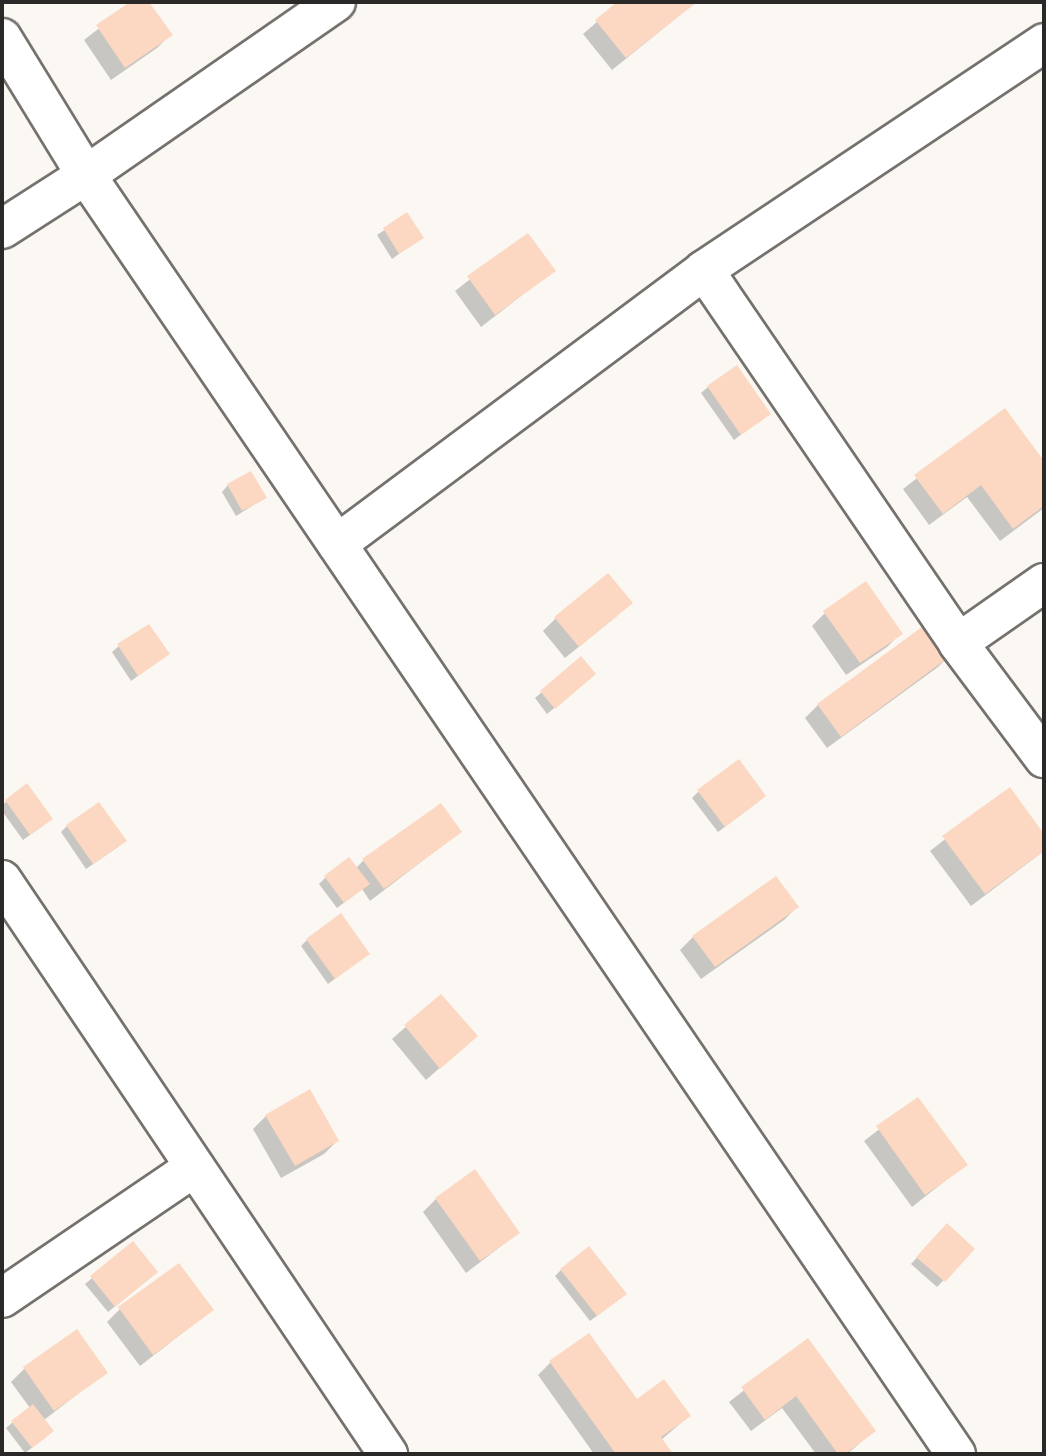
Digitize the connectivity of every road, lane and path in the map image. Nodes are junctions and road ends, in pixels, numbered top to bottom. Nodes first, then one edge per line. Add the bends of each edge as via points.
1 (336, 2) edge
2 (2, 38) edge
3 (1044, 43) edge
4 (86, 175) junction
5 (2, 229) edge
6 (704, 270) junction
7 (337, 544) junction
8 (1044, 583) edge
9 (958, 643) junction
10 (1044, 758) edge
11 (2, 880) edge
12 (195, 1167) junction
13 (2, 1298) edge
14 (388, 1454) edge
15 (956, 1454) edge

1 - 4 street
2 - 4 street
3 - 6 street
4 - 5 street
4 - 7 street
6 - 7 street
6 - 9 street
7 - 15 street
8 - 9 street
9 - 10 street
11 - 12 street
12 - 13 street
12 - 14 street

